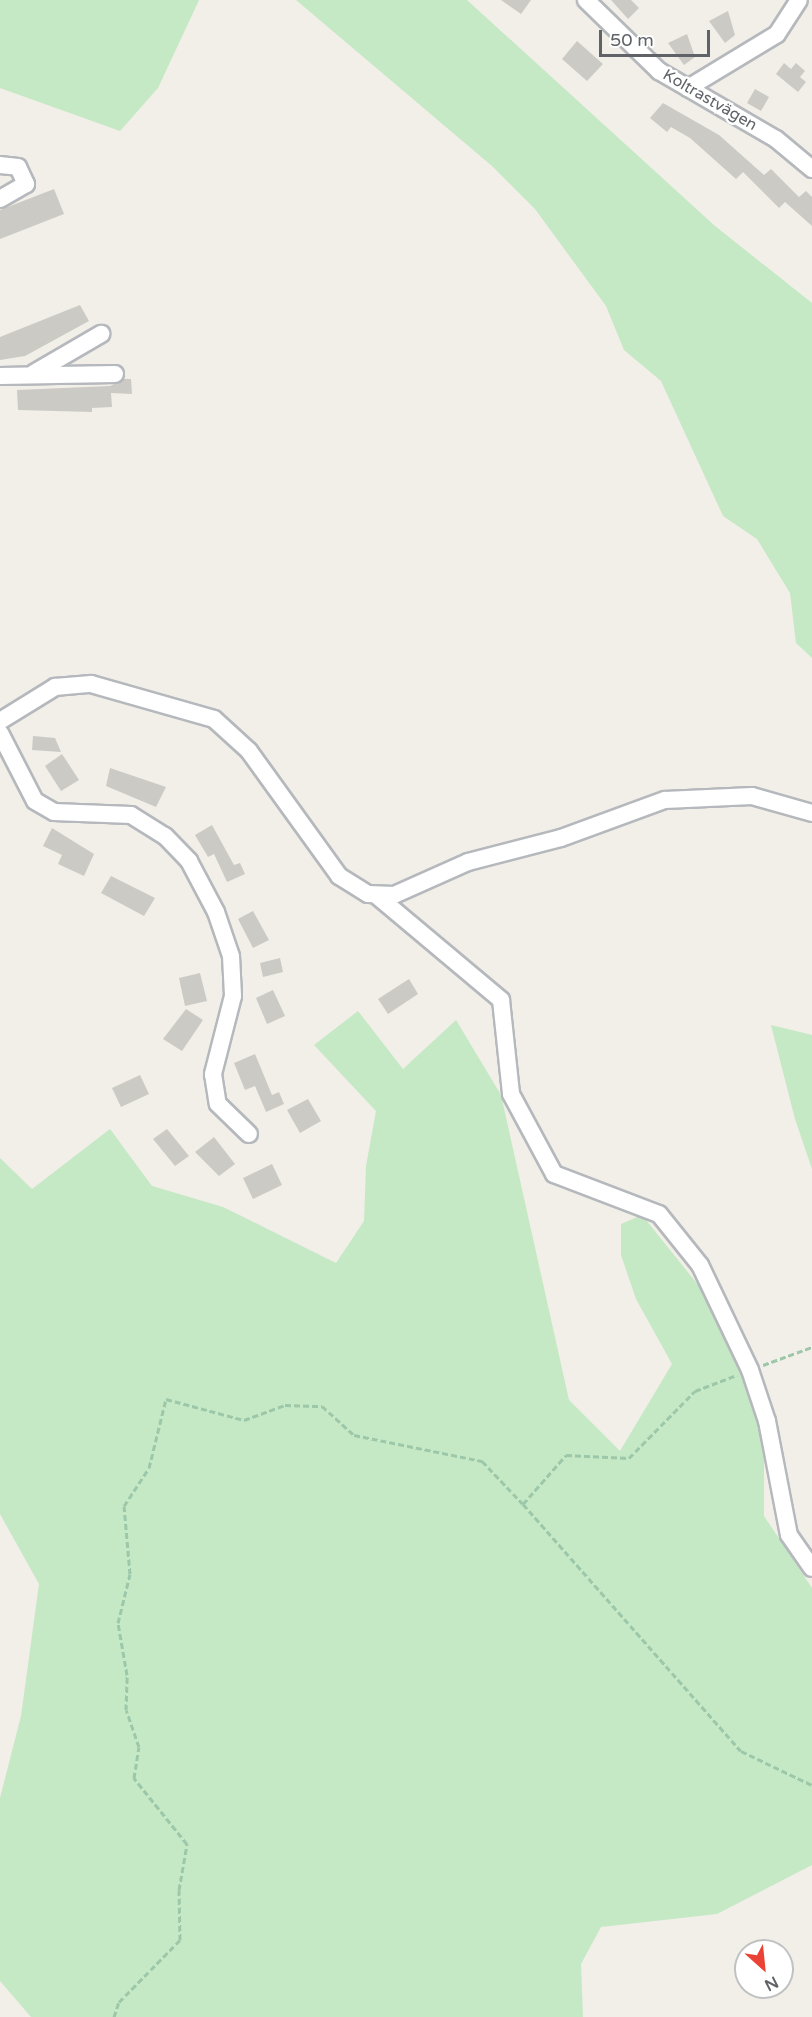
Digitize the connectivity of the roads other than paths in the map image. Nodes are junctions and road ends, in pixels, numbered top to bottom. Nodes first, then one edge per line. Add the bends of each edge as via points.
1 (586, 0) edge
2 (799, 0) edge
3 (688, 88) junction
4 (0, 165) edge
5 (812, 169) edge
6 (0, 199) edge
7 (100, 334) dead end
8 (34, 373) junction
9 (115, 374) dead end
10 (0, 376) edge
11 (0, 721) edge
12 (0, 733) edge
13 (812, 813) edge
14 (376, 895) junction
15 (249, 1134) dead end
16 (812, 1568) edge

1 - 3 street, Koltrastvägen via 642,57
2 - 3 street via 777,34
3 - 5 street, Koltrastvägen via 776,139
4 - 6 street via 18,167 26,184
7 - 8 street
8 - 9 street
8 - 10 street
11 - 14 street via 55,687 91,684 214,719 249,751 339,876 359,891
12 - 15 street via 35,801 54,812 131,815 165,836 189,861 216,912 231,956 233,996 213,1074 218,1104
13 - 14 street via 752,796 664,800 561,838 468,862 394,895
14 - 16 street via 501,1000 511,1094 554,1174 659,1214 700,1265 750,1370 767,1421 789,1535

